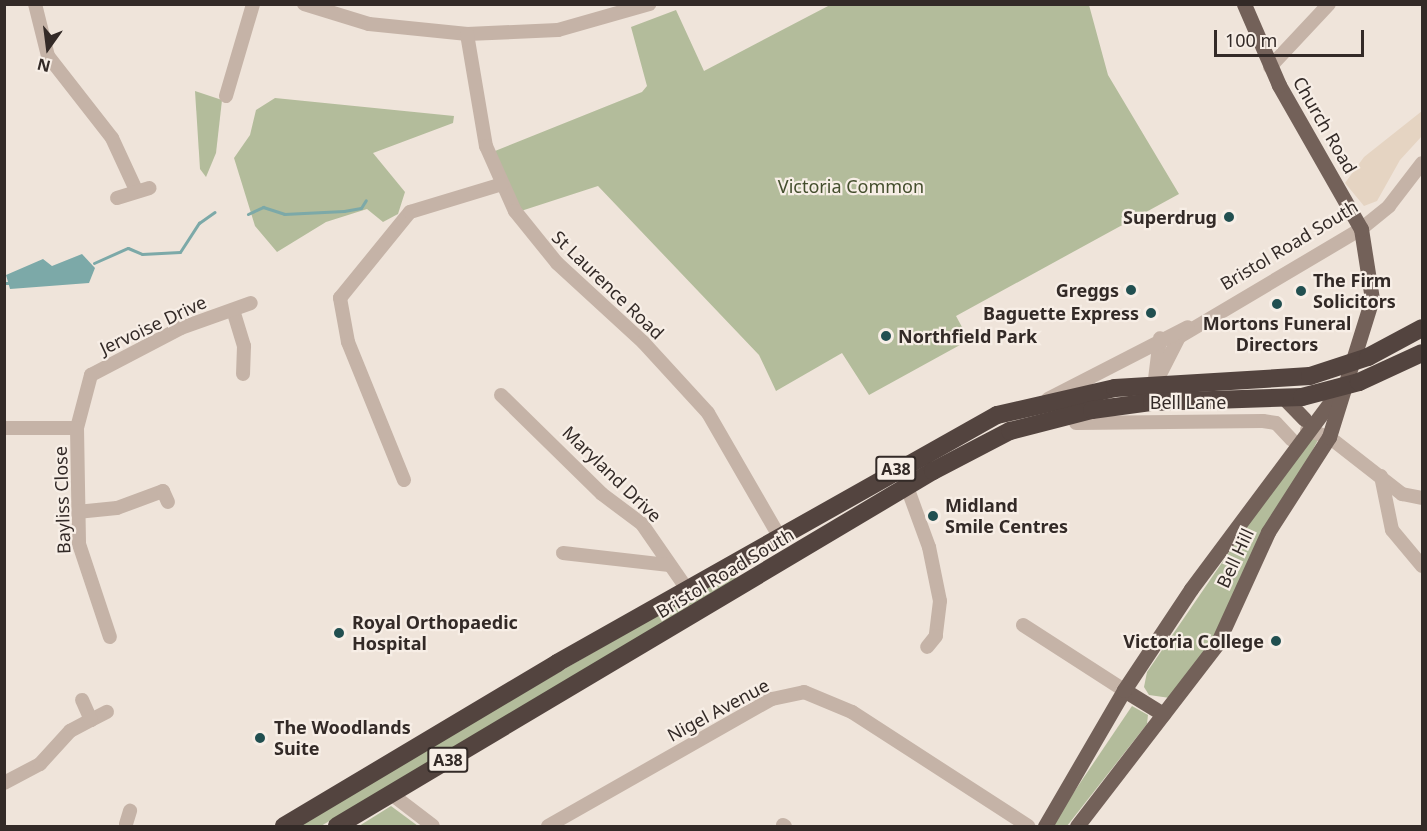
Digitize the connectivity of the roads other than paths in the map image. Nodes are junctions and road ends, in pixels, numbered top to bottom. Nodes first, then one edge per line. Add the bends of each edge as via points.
1 (35, 4) edge
2 (253, 4) edge
3 (304, 4) edge
4 (1244, 4) edge
5 (1329, 4) edge
6 (644, 5) edge
7 (467, 34) junction
8 (1270, 67) junction
9 (226, 96) dead end
10 (1422, 163) edge
11 (502, 184) junction
12 (117, 198) dead end
13 (1361, 230) junction
14 (251, 303) dead end
15 (233, 310) junction
16 (1193, 327) junction
17 (1421, 330) edge
18 (1160, 338) junction
19 (1422, 353) edge
20 (1342, 366) junction
21 (243, 374) dead end
22 (1155, 384) junction
23 (1342, 387) junction
24 (1322, 393) junction
25 (501, 395) dead end
26 (1285, 399) junction
27 (1048, 400) junction
28 (1152, 402) junction
29 (1076, 423) dead end
30 (1305, 424) junction
31 (4, 428) edge
32 (77, 428) junction
33 (1329, 437) junction
34 (1292, 440) junction
35 (1272, 475) junction
36 (1381, 476) junction
37 (404, 480) dead end
38 (907, 487) junction
39 (163, 490) dead end
40 (1422, 498) edge
41 (77, 512) junction
42 (779, 536) junction
43 (563, 553) dead end
44 (790, 558) junction
45 (669, 565) junction
46 (1422, 566) edge
47 (725, 567) junction
48 (744, 586) junction
49 (687, 589) junction
50 (1023, 625) dead end
51 (110, 637) dead end
52 (927, 647) dead end
53 (1124, 690) junction
54 (82, 700) dead end
55 (107, 712) dead end
56 (1164, 714) junction
57 (91, 720) junction
58 (4, 783) edge
59 (390, 793) junction
60 (284, 826) edge
61 (337, 826) edge
62 (433, 826) edge
63 (548, 826) edge
64 (1028, 826) edge
65 (1046, 826) edge
66 (1077, 826) edge

1 - 12 street via 48,56 112,138 143,190
2 - 9 street
3 - 7 street via 369,24
4 - 8 main road, Church Road
5 - 8 street
6 - 7 street via 558,30
7 - 11 street, St Laurence Road via 481,126
8 - 13 main road, Church Road
10 - 13 street, Bristol Road South via 1389,206
11 - 37 street via 410,212 340,298 348,342
11 - 42 street, St Laurence Road via 529,233 708,413
13 - 16 street, Bristol Road South
13 - 20 main road via 1372,299
14 - 15 street, Jervoise Drive
15 - 21 street via 244,346
15 - 32 street, Jervoise Drive via 181,328 91,375
16 - 18 street, Bristol Road South
16 - 22 street, Bristol Road South via 1179,337
17 - 20 highway, A38
18 - 22 street
18 - 27 street, Bristol Road South
19 - 23 highway, A38
20 - 22 highway, A38 via 1277,381
20 - 23 main road
20 - 24 main road, Bell Hill
22 - 27 highway, Bristol Road South / A38
22 - 28 highway
23 - 24 highway, A38
23 - 30 main road, Bell Hill
23 - 33 main road, Bell Hill
24 - 26 highway, A38
24 - 30 main road, Bell Hill
25 - 45 street, Maryland Drive via 602,494 642,524
26 - 28 highway, A38
26 - 30 main road
27 - 42 highway, Bristol Road South / A38 via 980,423
28 - 38 highway, Bristol Road South / A38 via 1039,421
29 - 34 street, Bell Lane via 1263,421 1276,423
30 - 33 street
30 - 34 main road, Bell Hill
30 - 35 main road, Bell Hill
31 - 32 street
32 - 41 street, Bayliss Close
33 - 36 street
33 - 56 main road, Bell Hill via 1268,532 1217,644
34 - 35 main road, Bell Hill
35 - 53 main road, Bell Hill
36 - 40 street via 1402,494
36 - 46 street via 1392,530
38 - 44 highway, Bristol Road South / A38
38 - 52 street via 929,547 940,601 940,640
39 - 41 street via 117,508
41 - 51 street, Bayliss Close via 84,569
42 - 44 highway
42 - 47 highway, Bristol Road South / A38
43 - 45 street
44 - 48 highway, Bristol Road South / A38
45 - 49 street, Maryland Drive
47 - 48 highway via 742,574
47 - 49 highway, Bristol Road South / A38
48 - 59 highway, Bristol Road South / A38
49 - 60 highway, Bristol Road South / A38
50 - 53 street
53 - 56 main road
53 - 65 main road, Bell Hill
54 - 57 street
55 - 57 street
56 - 66 main road, Bell Hill via 1107,780
57 - 58 street via 70,731 40,765
59 - 61 highway, Bristol Road South / A38
59 - 62 street
63 - 64 street, Nigel Avenue via 772,699 804,692 852,712

